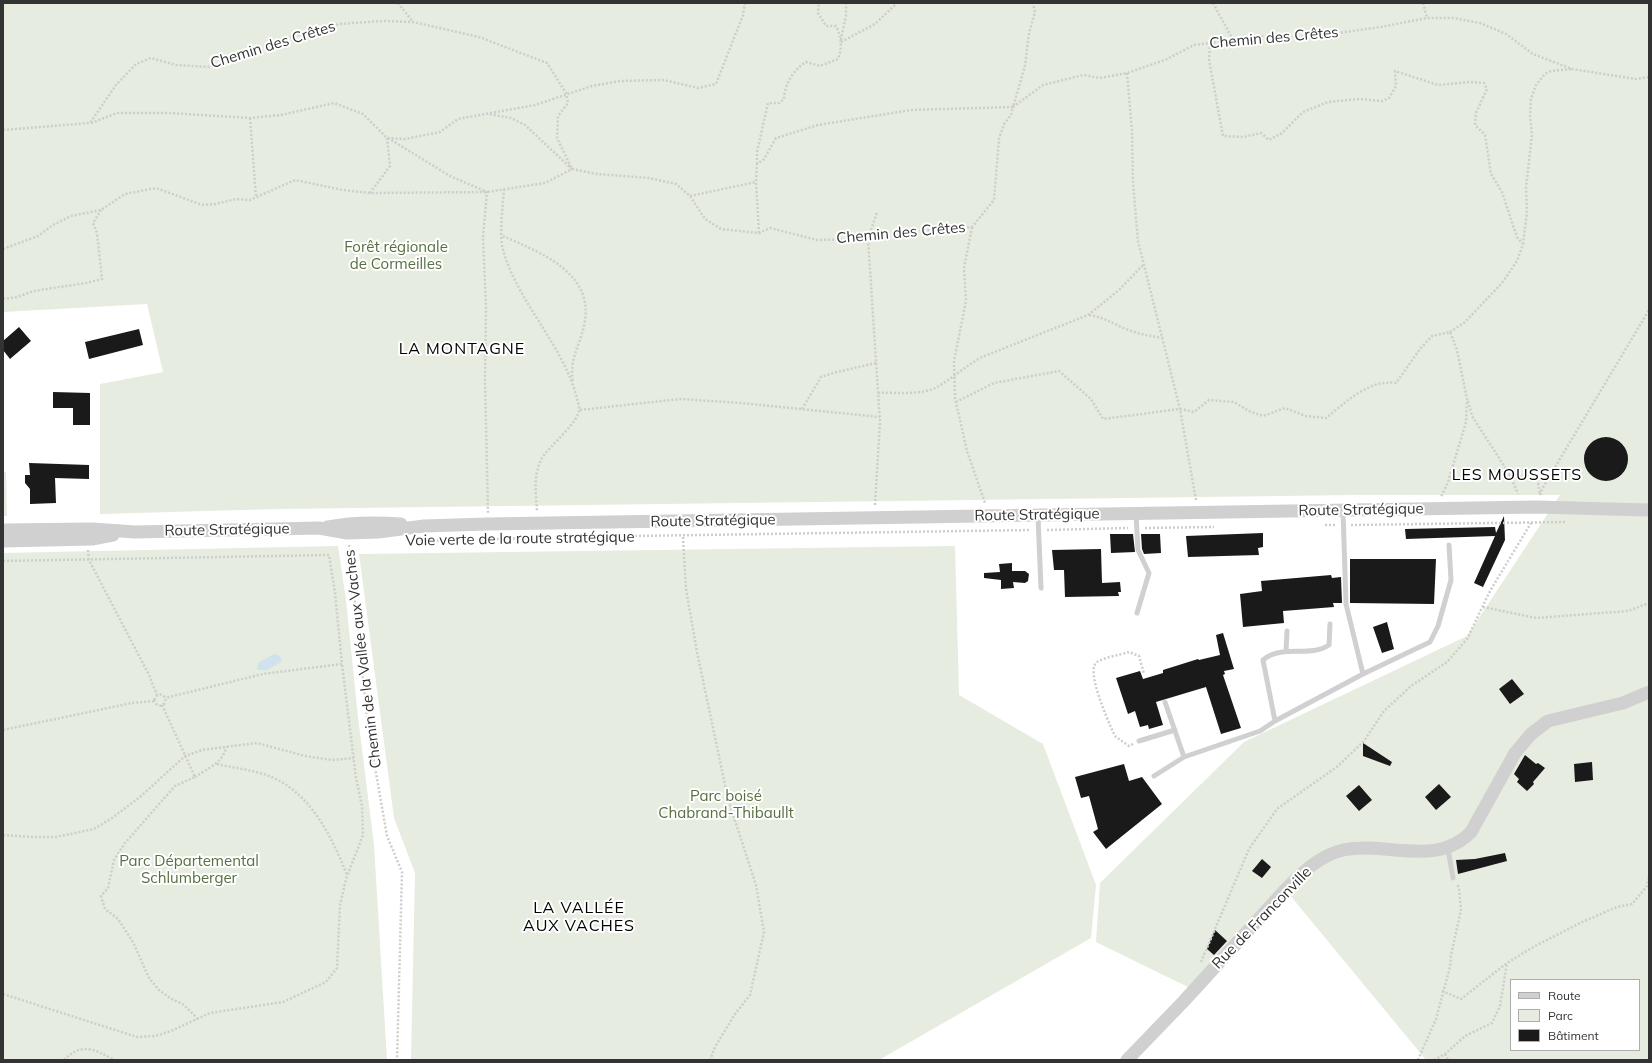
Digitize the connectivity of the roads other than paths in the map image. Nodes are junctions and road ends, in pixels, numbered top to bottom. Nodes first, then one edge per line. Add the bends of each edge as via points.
1 (1649, 510) edge
2 (1343, 511) junction
3 (1136, 514) junction
4 (1038, 516) junction
5 (3, 530) edge
6 (135, 532) junction
7 (3, 541) edge
8 (1449, 545) dead end
9 (1042, 588) dead end
10 (1136, 613) dead end
11 (1330, 624) dead end
12 (1286, 631) dead end
13 (1286, 651) junction
14 (1363, 674) junction
15 (1649, 692) edge
16 (1165, 702) dead end
17 (1275, 721) junction
18 (1175, 730) junction
19 (1138, 741) road end
20 (1184, 757) junction
21 (1154, 776) dead end
22 (1448, 849) junction
23 (1453, 878) road end
24 (1127, 1060) edge

1 - 2 street, Route Stratégique via 1538,502 1439,509
2 - 3 street, Route Stratégique
2 - 14 lane via 1346,604
3 - 4 street, Route Stratégique
3 - 10 lane via 1138,550 1148,573
4 - 6 street, Route Stratégique via 424,526 364,522 319,528
4 - 9 lane
5 - 6 street, Route Stratégique via 92,529
6 - 7 street, Route Stratégique via 92,539
8 - 14 lane via 1451,580 1438,626 1430,642
11 - 13 lane via 1329,645 1326,648 1310,652
12 - 13 lane
13 - 17 lane via 1263,660
14 - 17 lane
15 - 22 street, Rue de Franconville via 1623,703 1548,721 1531,734 1515,753 1471,832
16 - 18 lane
17 - 20 lane via 1260,731
18 - 19 lane
18 - 20 lane
20 - 21 lane
22 - 23 lane
22 - 24 street, Rue de Franconville via 1428,852 1365,848 1343,850 1321,858 1286,889

